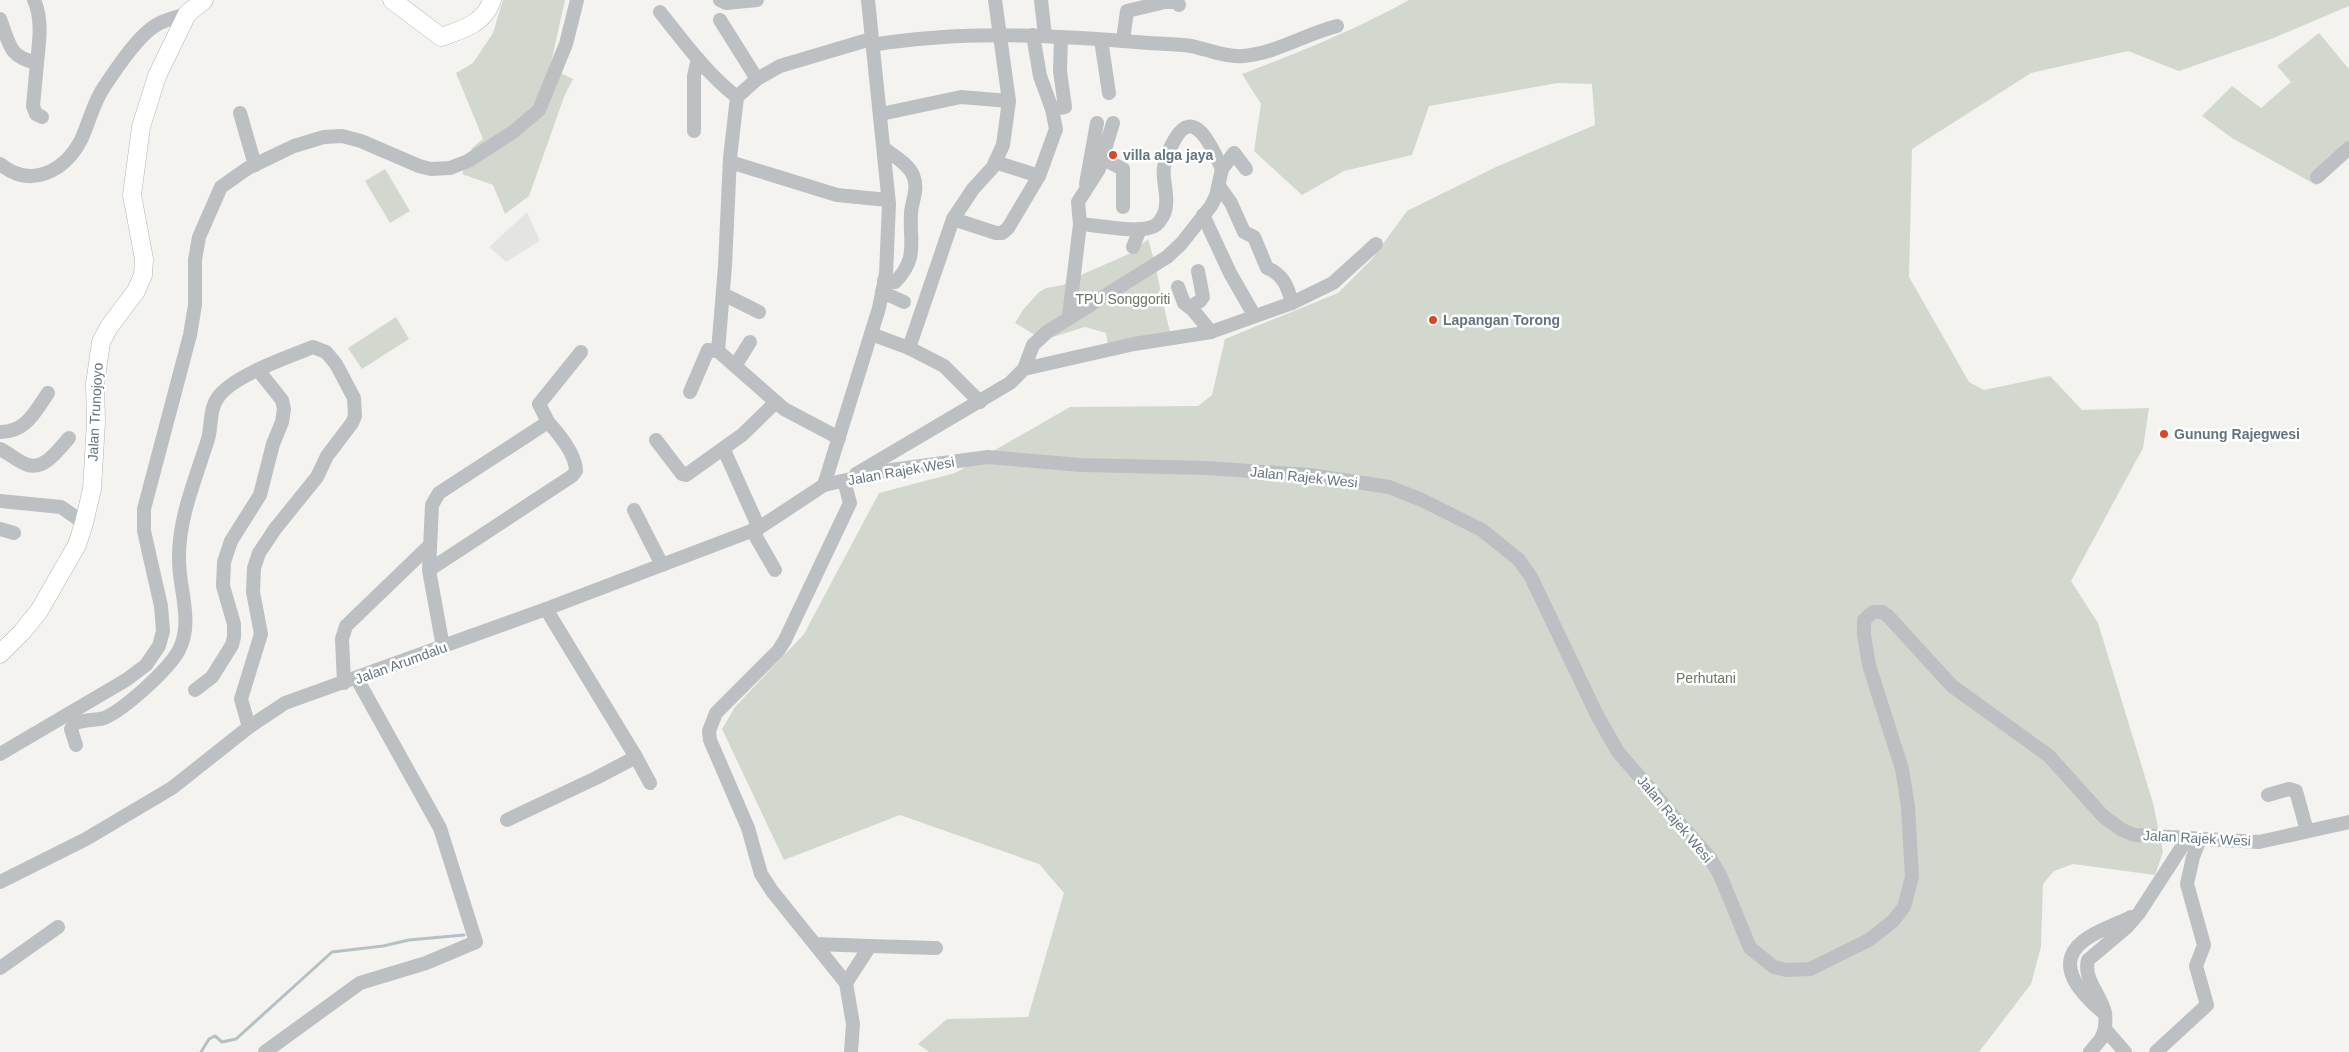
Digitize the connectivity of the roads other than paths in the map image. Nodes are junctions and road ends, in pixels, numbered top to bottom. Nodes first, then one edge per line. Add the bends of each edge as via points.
1 (34, 0) edge
2 (204, 0) edge
3 (392, 0) edge
4 (492, 0) edge
5 (577, 0) edge
6 (720, 0) edge
7 (757, 0) edge
8 (868, 0) edge
9 (995, 0) edge
10 (1041, 0) edge
11 (1179, 5) dead end
12 (660, 12) dead end
13 (187, 14) junction
14 (0, 19) edge
15 (720, 20) dead end
16 (1337, 26) dead end
17 (998, 33) junction
18 (1039, 36) junction
19 (1061, 37) junction
20 (1101, 40) junction
21 (1123, 40) junction
22 (872, 42) junction
23 (698, 59) junction
24 (37, 63) junction
25 (757, 79) junction
26 (1109, 93) dead end
27 (737, 97) junction
28 (1009, 101) junction
29 (1052, 108) junction
30 (240, 113) dead end
31 (881, 114) junction
32 (42, 117) dead end
33 (1097, 122) dead end
34 (1113, 123) dead end
35 (694, 131) dead end
36 (2349, 148) edge
37 (885, 149) junction
38 (1103, 159) junction
39 (730, 162) junction
40 (995, 162) junction
41 (0, 164) edge
42 (255, 165) junction
43 (1246, 169) dead end
44 (1222, 170) junction
45 (1039, 176) junction
46 (2318, 177) dead end
47 (1219, 186) junction
48 (1084, 192) junction
49 (888, 200) junction
50 (1123, 207) dead end
51 (1203, 215) junction
52 (953, 219) junction
53 (1080, 224) junction
54 (1140, 229) junction
55 (1376, 244) dead end
56 (1133, 247) dead end
57 (1198, 271) dead end
58 (883, 286) junction
59 (1178, 287) dead end
60 (723, 294) junction
61 (904, 302) dead end
62 (1292, 303) junction
63 (1190, 307) junction
64 (759, 312) dead end
65 (1254, 315) junction
66 (1069, 316) junction
67 (1211, 332) junction
68 (871, 334) junction
69 (750, 342) dead end
70 (908, 348) junction
71 (718, 351) junction
72 (581, 352) dead end
73 (735, 366) junction
74 (1024, 369) junction
75 (258, 370) junction
76 (690, 392) dead end
77 (48, 393) dead end
78 (776, 402) junction
79 (980, 402) junction
80 (548, 422) junction
81 (0, 432) edge
82 (69, 438) dead end
83 (839, 438) junction
84 (656, 440) dead end
85 (0, 449) edge
86 (724, 450) junction
87 (847, 480) junction
88 (824, 485) junction
89 (0, 501) edge
90 (634, 510) dead end
91 (84, 523) junction
92 (0, 529) edge
93 (755, 529) junction
94 (14, 533) dead end
95 (430, 546) junction
96 (662, 565) junction
97 (429, 570) junction
98 (775, 570) dead end
99 (546, 609) junction
100 (444, 647) junction
101 (0, 654) edge
102 (351, 681) junction
103 (195, 690) dead end
104 (249, 727) junction
105 (76, 745) dead end
106 (0, 754) edge
107 (636, 757) junction
108 (650, 782) dead end
109 (2268, 795) dead end
110 (507, 820) dead end
111 (2349, 822) edge
112 (2308, 831) junction
113 (2194, 839) junction
114 (0, 882) edge
115 (58, 927) dead end
116 (815, 944) junction
117 (870, 946) junction
118 (936, 948) dead end
119 (0, 968) edge
120 (846, 983) junction
121 (2105, 1029) junction
122 (265, 1052) edge
123 (851, 1052) edge
124 (2090, 1052) edge
125 (2125, 1052) edge
126 (2156, 1052) edge

1 - 24 street via 40,24
2 - 13 main road
3 - 4 main road via 441,37 471,27
5 - 42 street via 566,44 539,110 513,132 468,161 450,168 431,169 342,136 324,137 294,146
6 - 7 street via 726,3
8 - 22 street
9 - 17 street
10 - 18 street
11 - 21 street via 1177,2 1165,2 1127,10
12 - 23 street
13 - 41 street via 150,29 133,48 102,89 80,141 57,166 41,175 21,176
13 - 91 main road, Jalan Trunojoyo via 156,76 141,127 132,195 144,275 101,342 95,384 92,489
14 - 24 street via 16,56
15 - 25 street
16 - 21 street via 1290,44 1240,56 1191,46
17 - 18 street
17 - 22 street
17 - 28 street
18 - 19 street
18 - 29 street via 1040,76
19 - 20 street
19 - 29 street via 1060,71 1065,107
20 - 21 street
20 - 26 street
22 - 25 street via 780,66
22 - 31 street
23 - 27 street
23 - 35 street via 694,76
24 - 32 street via 33,106 36,114
25 - 27 street
27 - 39 street
28 - 31 street via 961,97
28 - 40 street via 1003,145
29 - 45 street via 1056,129
30 - 42 street
31 - 37 street
33 - 48 street
34 - 38 street
36 - 46 street
37 - 49 street
37 - 58 street via 906,166 913,176 916,192 911,211 913,237 906,268 895,282
38 - 48 street
38 - 50 street via 1123,169
39 - 49 street via 837,195
39 - 60 street
40 - 45 street
40 - 52 street
42 - 106 street via 221,187 199,237 190,335 144,509 144,532 161,606 163,631 159,646 146,665 126,680
43 - 44 street via 1234,153
44 - 47 street
44 - 54 street via 1200,130 1190,126 1183,128 1164,164 1166,206 1162,218 1157,224
45 - 52 street via 1002,233
47 - 51 street via 1211,206
47 - 62 street via 1232,203 1244,232 1254,237 1266,266 1282,278
48 - 53 street via 1078,202
49 - 58 street
51 - 65 street
51 - 66 street via 1181,244 1166,257
52 - 70 street
53 - 54 street
53 - 66 street
54 - 56 street
55 - 62 street via 1332,283
57 - 63 street via 1203,296
58 - 61 street
58 - 68 street
59 - 63 street via 1184,303
60 - 64 street
60 - 71 street
62 - 65 street
63 - 67 street
65 - 67 street
66 - 74 street via 1033,345
67 - 74 street via 1134,344
68 - 70 street
68 - 83 street
69 - 73 street
70 - 79 street via 944,366
71 - 73 street
71 - 76 street via 712,349 707,352
72 - 80 street via 539,404
73 - 78 street
74 - 79 street via 1010,383
75 - 103 street via 282,400 282,422 260,495 231,541 224,562 223,586 234,624 234,637 212,678
75 - 104 street via 317,348 326,352 336,364 354,398 355,409 352,423 327,456 318,478 274,529 254,568 253,592 261,634 241,699
75 - 105 street via 219,396 212,412 209,437 181,534 179,557 186,632 179,651 163,671 116,711 103,718 74,724 71,730
77 - 81 street via 18,430
78 - 83 street
78 - 86 street
79 - 87 street
80 - 95 street via 439,492 432,505
80 - 97 street via 571,453 576,470 572,476
82 - 85 street via 48,461 36,465 29,465
83 - 88 street
84 - 86 street via 686,475
86 - 93 street
87 - 88 street, Jalan Rajek Wesi
87 - 113 street, Jalan Rajek Wesi via 922,465 988,457 1081,465 1310,475 1389,487 1482,530 1519,560 1531,577 1618,752 1710,858 1750,948 1774,967 1810,969 1869,940 1893,921 1904,907 1910,888 1912,856 1902,769 1877,693 1864,635 1864,620 1873,612 1887,615 1952,686 2049,756 2103,816 2117,827 2135,835
87 - 116 street via 850,503 785,640 716,713 709,731 748,828 761,874
88 - 93 street, Jalan Arumdalu
89 - 91 street via 61,507
90 - 96 street
91 - 101 main road, Jalan Trunojoyo via 77,545 39,611
92 - 94 street
93 - 96 street, Jalan Arumdalu
93 - 98 street
95 - 97 street
95 - 102 street via 346,626 342,650
96 - 99 street, Jalan Arumdalu
97 - 100 street
99 - 100 street, Jalan Arumdalu
99 - 107 street
100 - 102 street, Jalan Arumdalu
102 - 104 street, Jalan Arumdalu via 285,703
102 - 122 street via 440,828 476,942 426,963 360,983
104 - 114 street, Jalan Arumdalu via 172,788 86,839
107 - 108 street
107 - 110 street
109 - 112 street via 2289,789 2296,791
111 - 112 street, Jalan Rajek Wesi
112 - 113 street, Jalan Rajek Wesi via 2259,842
113 - 121 street via 2139,914 2087,938 2072,956 2070,972 2076,986 2106,1014
113 - 126 street via 2187,884 2204,945 2196,966 2207,1005
115 - 119 street
116 - 117 street
116 - 120 street
117 - 118 street
117 - 120 street
120 - 123 street via 854,1024
121 - 124 street
121 - 125 street

